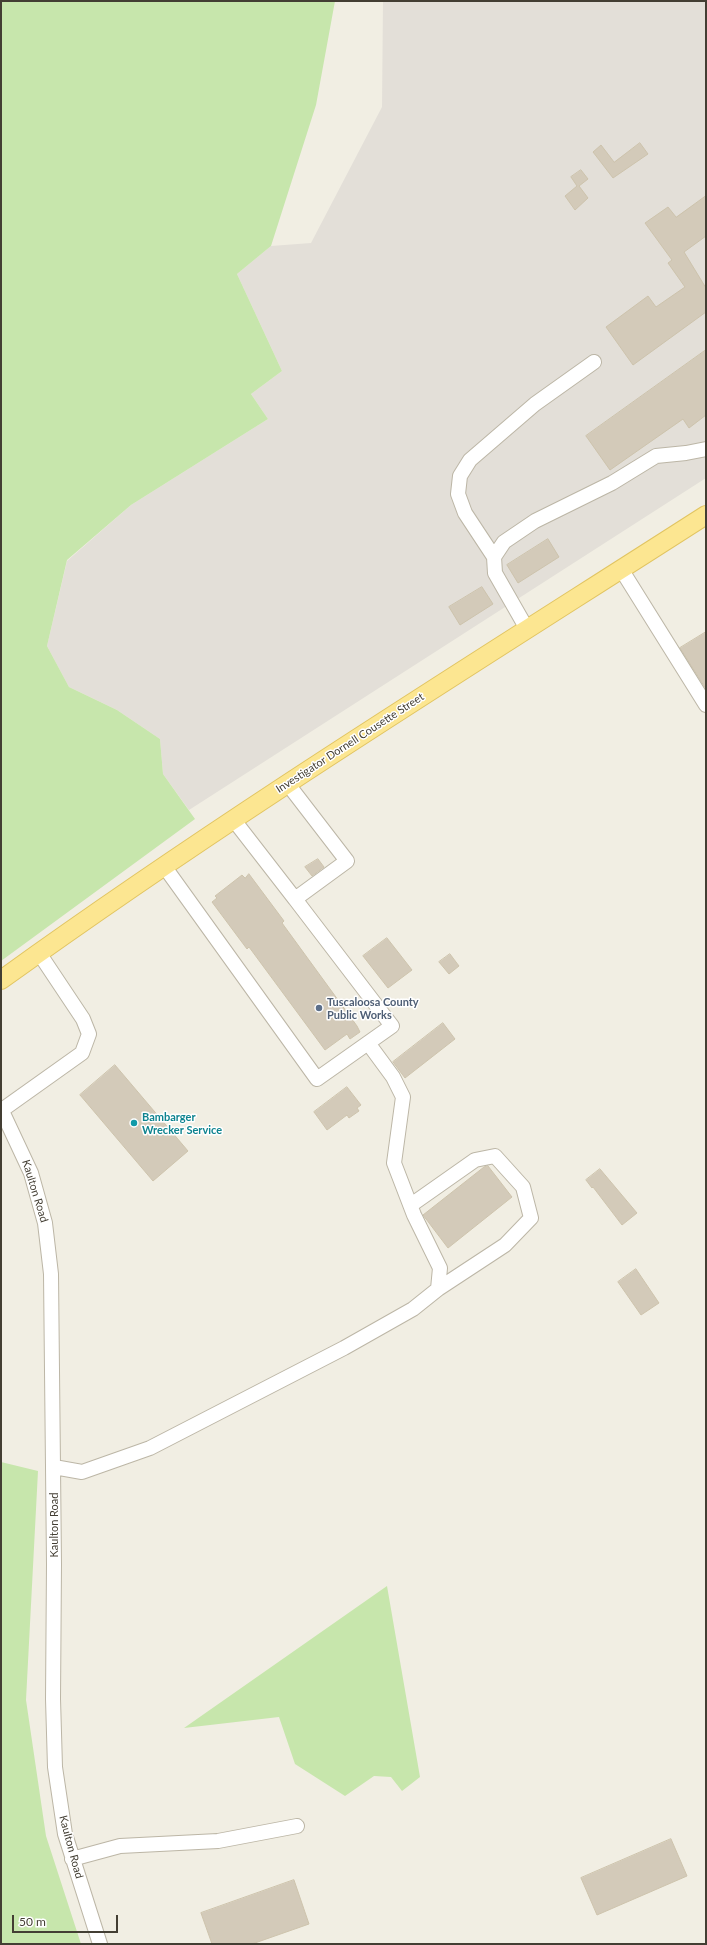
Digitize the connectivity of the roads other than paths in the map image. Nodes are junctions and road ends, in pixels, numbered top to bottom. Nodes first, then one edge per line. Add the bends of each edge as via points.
1 (594, 362) dead end
2 (706, 449) edge
3 (706, 515) edge
4 (494, 557) junction
5 (621, 569) junction
6 (527, 629) junction
7 (706, 705) edge
8 (287, 783) junction
9 (233, 819) junction
10 (164, 866) junction
11 (295, 899) junction
12 (39, 953) junction
13 (1, 980) edge
14 (368, 1043) junction
15 (1, 1110) edge
16 (411, 1205) junction
17 (438, 1289) junction
18 (54, 1467) junction
19 (297, 1826) dead end
20 (72, 1859) junction
21 (100, 1944) edge

1 - 4 street via 535,404 470,460 460,476 458,494 465,513
2 - 4 street via 686,454 656,456 612,483 535,521 504,542
3 - 5 main road, Investigator Dornell Cousette Street
4 - 6 street via 495,573
5 - 6 main road, Investigator Dornell Cousette Street
5 - 7 street
6 - 8 main road, Investigator Dornell Cousette Street
8 - 9 main road, Investigator Dornell Cousette Street
8 - 11 street via 347,861
9 - 10 main road, Investigator Dornell Cousette Street
9 - 11 street
10 - 12 main road, Investigator Dornell Cousette Street
10 - 14 street via 317,1079
11 - 14 street via 392,1026
12 - 13 main road, Investigator Dornell Cousette Street
12 - 15 street via 83,1018 89,1034 82,1053
14 - 16 street via 393,1077 403,1097 394,1163
15 - 18 street, Kaulton Road via 31,1173 45,1223 53,1308
16 - 17 street via 440,1268
16 - 17 street via 475,1160 494,1156 523,1187 531,1218 505,1246
17 - 18 street via 413,1309 351,1344 150,1448 82,1472
18 - 20 street, Kaulton Road via 55,1767 65,1834
19 - 20 street via 218,1841 120,1846
20 - 21 street, Kaulton Road

